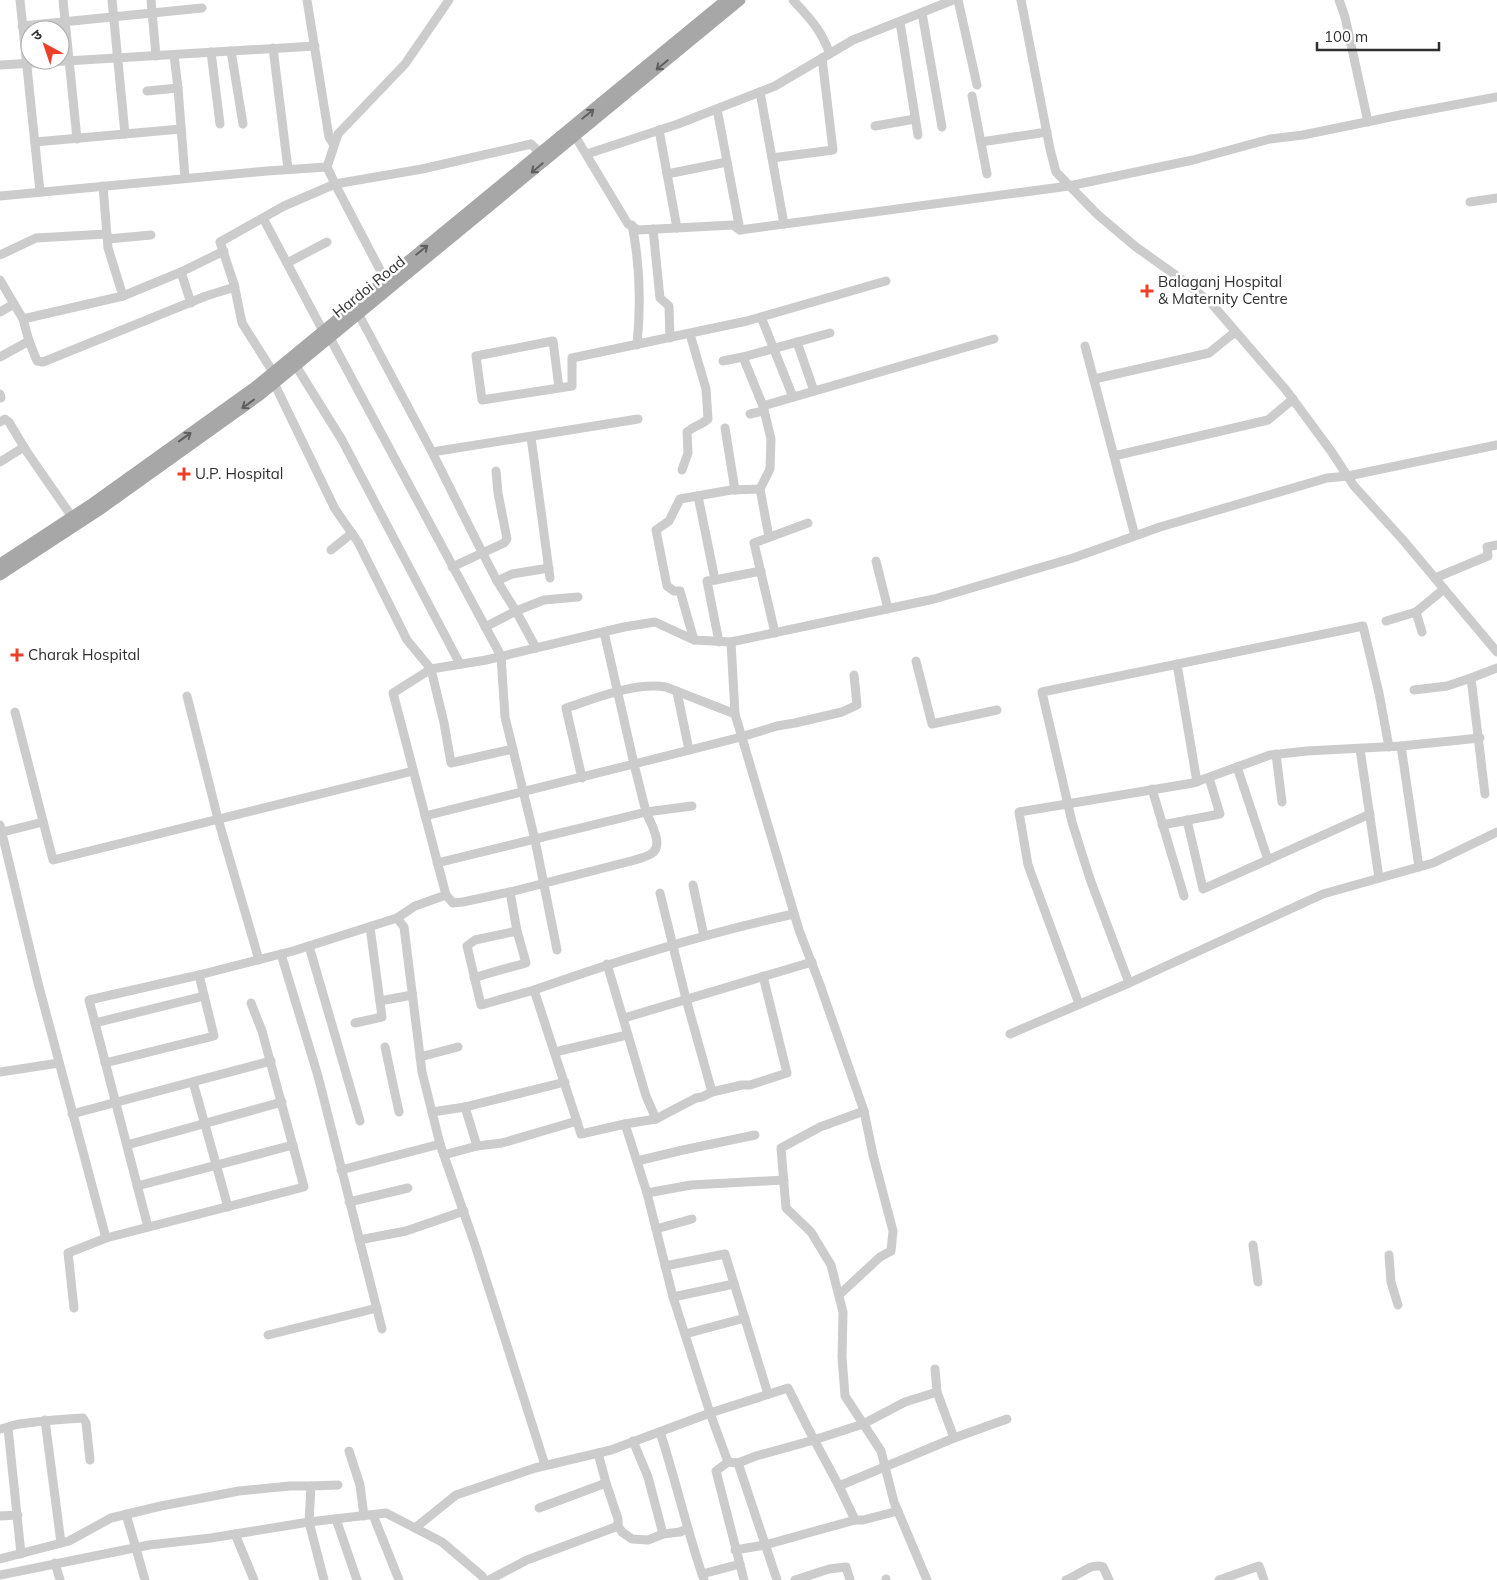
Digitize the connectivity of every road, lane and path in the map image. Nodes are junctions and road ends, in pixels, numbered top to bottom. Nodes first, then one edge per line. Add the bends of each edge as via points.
1 (20, 0) edge
2 (63, 0) edge
3 (112, 0) edge
4 (151, 0) edge
5 (307, 0) edge
6 (449, 0) edge
7 (726, 0) edge
8 (740, 0) edge
9 (793, 0) edge
10 (953, 0) edge
11 (958, 0) edge
12 (1021, 0) edge
13 (1339, 0) edge
14 (202, 8) dead end
15 (152, 13) junction
16 (922, 13) junction
17 (114, 17) junction
18 (22, 20) edge
19 (66, 20) edge
20 (70, 22) edge
21 (900, 22) junction
22 (315, 46) junction
23 (273, 48) junction
24 (231, 51) junction
25 (211, 52) junction
26 (174, 54) junction
27 (156, 56) junction
28 (826, 56) junction
29 (118, 58) junction
30 (70, 61) joint
31 (20, 64) edge
32 (0, 66) edge
33 (27, 70) edge
34 (977, 85) dead end
35 (178, 88) junction
36 (147, 91) dead end
37 (760, 92) junction
38 (972, 96) dead end
39 (1497, 97) edge
40 (717, 109) junction
41 (915, 119) junction
42 (1368, 122) junction
43 (220, 124) dead end
44 (243, 124) dead end
45 (875, 126) dead end
46 (942, 127) dead end
47 (181, 129) junction
48 (659, 130) junction
49 (573, 132) junction
50 (1047, 132) junction
51 (125, 134) junction
52 (918, 135) dead end
53 (77, 139) junction
54 (35, 142) junction
55 (982, 142) junction
56 (334, 145) junction
57 (540, 153) junction
58 (586, 154) junction
59 (772, 158) junction
60 (727, 162) junction
61 (327, 167) junction
62 (288, 169) junction
63 (667, 174) junction
64 (987, 174) dead end
65 (186, 178) junction
66 (335, 184) junction
67 (103, 186) junction
68 (1069, 186) junction
69 (40, 192) junction
70 (0, 196) edge
71 (1497, 198) edge
72 (1470, 202) dead end
73 (263, 218) junction
74 (784, 224) junction
75 (632, 225) junction
76 (677, 228) junction
77 (653, 229) junction
78 (740, 230) junction
79 (151, 234) dead end
80 (108, 237) junction
81 (328, 242) dead end
82 (224, 252) junction
83 (0, 255) edge
84 (287, 263) junction
85 (181, 272) junction
86 (0, 280) edge
87 (886, 282) dead end
88 (388, 285) junction
89 (235, 287) junction
90 (123, 296) junction
91 (191, 303) junction
92 (14, 304) junction
93 (0, 312) edge
94 (359, 315) junction
95 (761, 317) junction
96 (23, 319) junction
97 (1236, 332) junction
98 (830, 333) dead end
99 (690, 334) junction
100 (327, 335) junction
101 (670, 338) junction
102 (994, 339) dead end
103 (29, 341) junction
104 (797, 342) junction
105 (637, 345) junction
106 (1085, 346) dead end
107 (773, 348) junction
108 (0, 357) edge
109 (744, 357) junction
110 (724, 361) dead end
111 (296, 366) junction
112 (274, 378) junction
113 (1094, 379) junction
114 (559, 388) junction
115 (814, 391) junction
116 (793, 397) junction
117 (1292, 399) junction
118 (763, 408) junction
119 (750, 414) dead end
120 (638, 419) dead end
121 (0, 422) edge
122 (725, 428) dead end
123 (531, 437) junction
124 (1497, 445) edge
125 (24, 447) junction
126 (432, 452) junction
127 (1114, 456) junction
128 (0, 462) edge
129 (682, 470) dead end
130 (496, 471) dead end
131 (1348, 476) junction
132 (760, 489) junction
133 (735, 490) junction
134 (698, 496) junction
135 (72, 517) junction
136 (808, 523) dead end
137 (352, 533) junction
138 (1135, 536) junction
139 (769, 538) junction
140 (1497, 545) edge
141 (331, 550) dead end
142 (482, 552) junction
143 (876, 561) dead end
144 (0, 564) edge
145 (452, 566) junction
146 (549, 568) junction
147 (761, 571) junction
148 (0, 575) edge
149 (550, 578) dead end
150 (1435, 578) junction
151 (715, 580) junction
152 (497, 581) junction
153 (1444, 589) junction
154 (578, 597) dead end
155 (888, 609) junction
156 (516, 611) junction
157 (1416, 612) junction
158 (1386, 621) dead end
159 (485, 627) junction
160 (604, 632) junction
161 (1422, 632) dead end
162 (776, 633) junction
163 (694, 640) junction
164 (719, 642) junction
165 (731, 642) junction
166 (536, 648) junction
167 (1497, 652) edge
168 (501, 656) junction
169 (916, 661) dead end
170 (460, 664) junction
171 (1177, 664) junction
172 (1497, 668) edge
173 (431, 669) junction
174 (854, 675) dead end
175 (1471, 678) junction
176 (1414, 690) dead end
177 (618, 692) junction
178 (676, 692) junction
179 (187, 696) dead end
180 (998, 710) dead end
181 (15, 712) dead end
182 (735, 714) junction
183 (742, 737) junction
184 (1480, 738) junction
185 (1401, 746) junction
186 (1389, 747) junction
187 (513, 749) junction
188 (1360, 749) junction
189 (689, 750) junction
190 (1276, 754) junction
191 (634, 764) junction
192 (1237, 767) junction
193 (413, 771) junction
194 (582, 778) junction
195 (1209, 778) junction
196 (1197, 782) junction
197 (1152, 790) junction
198 (524, 793) junction
199 (1485, 794) dead end
200 (1282, 802) dead end
201 (1068, 805) junction
202 (692, 806) dead end
203 (646, 812) junction
204 (1370, 814) junction
205 (425, 816) junction
206 (218, 819) junction
207 (1187, 820) junction
208 (43, 822) junction
209 (1162, 824) junction
210 (1, 828) edge
211 (1497, 832) edge
212 (535, 840) junction
213 (1268, 860) junction
214 (437, 863) junction
215 (1420, 867) junction
216 (1379, 878) junction
217 (544, 882) junction
218 (693, 885) dead end
219 (510, 892) junction
220 (660, 893) dead end
221 (446, 895) junction
222 (1184, 896) dead end
223 (794, 914) junction
224 (397, 918) junction
225 (370, 927) junction
226 (517, 931) junction
227 (704, 936) junction
228 (673, 944) junction
229 (310, 946) junction
230 (558, 950) dead end
231 (281, 954) junction
232 (259, 960) junction
233 (812, 962) junction
234 (608, 964) junction
235 (198, 975) junction
236 (763, 976) junction
237 (474, 978) junction
238 (1129, 983) junction
239 (534, 990) junction
240 (412, 995) junction
241 (204, 996) junction
242 (686, 999) junction
243 (380, 1001) junction
244 (250, 1003) dead end
245 (1079, 1004) junction
246 (624, 1018) junction
247 (95, 1023) junction
248 (355, 1023) dead end
249 (628, 1034) junction
250 (1010, 1034) dead end
251 (458, 1047) dead end
252 (385, 1048) dead end
253 (555, 1052) junction
254 (420, 1057) junction
255 (271, 1061) junction
256 (59, 1063) junction
257 (105, 1063) junction
258 (0, 1072) edge
259 (193, 1082) junction
260 (564, 1082) junction
261 (712, 1092) junction
262 (115, 1102) junction
263 (282, 1102) junction
264 (465, 1107) junction
265 (864, 1111) junction
266 (398, 1112) dead end
267 (432, 1112) junction
268 (72, 1114) junction
269 (656, 1119) junction
270 (360, 1121) dead end
271 (576, 1121) junction
272 (205, 1124) junction
273 (625, 1124) junction
274 (755, 1135) dead end
275 (440, 1144) junction
276 (127, 1146) junction
277 (293, 1146) junction
278 (477, 1146) junction
279 (444, 1155) junction
280 (637, 1161) junction
281 (216, 1165) junction
282 (341, 1170) junction
283 (784, 1180) junction
284 (137, 1186) junction
285 (408, 1188) dead end
286 (647, 1193) junction
287 (349, 1202) junction
288 (228, 1207) junction
289 (464, 1211) junction
290 (692, 1219) dead end
291 (148, 1227) junction
292 (656, 1229) junction
293 (106, 1238) junction
294 (359, 1240) junction
295 (1253, 1246) dead end
296 (1389, 1255) dead end
297 (665, 1266) junction
298 (1258, 1282) dead end
299 (734, 1284) junction
300 (839, 1295) junction
301 (673, 1297) junction
302 (1398, 1304) dead end
303 (74, 1308) dead end
304 (377, 1308) junction
305 (745, 1318) junction
306 (382, 1329) dead end
307 (685, 1334) junction
308 (268, 1335) dead end
309 (935, 1369) dead end
310 (937, 1392) junction
311 (768, 1394) junction
312 (710, 1413) junction
313 (1007, 1419) dead end
314 (45, 1420) junction
315 (863, 1424) junction
316 (4, 1429) edge
317 (660, 1432) junction
318 (954, 1438) junction
319 (814, 1440) junction
320 (633, 1441) junction
321 (349, 1451) dead end
322 (598, 1453) junction
323 (90, 1460) dead end
324 (728, 1462) junction
325 (738, 1463) junction
326 (545, 1465) junction
327 (885, 1467) junction
328 (606, 1483) junction
329 (338, 1485) dead end
330 (310, 1486) junction
331 (839, 1486) junction
332 (539, 1508) dead end
333 (898, 1512) junction
334 (126, 1514) junction
335 (18, 1515) junction
336 (368, 1515) junction
337 (0, 1516) edge
338 (336, 1519) junction
339 (855, 1520) junction
340 (309, 1522) junction
341 (618, 1526) junction
342 (415, 1528) junction
343 (687, 1528) junction
344 (235, 1534) junction
345 (663, 1534) junction
346 (61, 1544) junction
347 (765, 1545) junction
348 (136, 1547) junction
349 (736, 1550) junction
350 (21, 1554) junction
351 (0, 1559) edge
352 (56, 1563) junction
353 (740, 1564) junction
354 (0, 1575) edge
355 (14, 1576) edge
356 (703, 1577) edge
357 (814, 1578) edge
358 (60, 1580) edge
359 (145, 1580) edge
360 (254, 1580) edge
361 (324, 1580) edge
362 (357, 1580) edge
363 (399, 1580) edge
364 (484, 1580) edge
365 (489, 1580) edge
366 (744, 1580) edge
367 (777, 1580) edge
368 (795, 1580) edge
369 (850, 1580) edge
370 (927, 1580) edge
371 (1070, 1580) edge
372 (1109, 1580) edge
373 (1219, 1580) edge
374 (1264, 1580) edge

1 - 18 street
2 - 19 street
3 - 17 street
4 - 15 street
5 - 22 street
6 - 56 street via 405,64 338,134
49 -> 7 main road, Hardoi Road
8 -> 49 main road, Hardoi Road
9 - 28 street via 823,36
10 - 16 street
11 - 34 street
12 - 50 street
13 - 42 street
14 - 15 street
15 - 17 street
15 - 27 street
16 - 21 street
16 - 46 street
17 - 20 street
17 - 29 street
21 - 28 street via 854,40
21 - 41 street
22 - 23 street
22 - 56 street via 329,137
23 - 24 street
23 - 62 street
24 - 25 street
24 - 44 street
25 - 26 street
25 - 43 street
26 - 27 street
26 - 35 street
27 - 29 street
28 - 37 street
28 - 59 street via 833,150
29 - 30 street
29 - 51 street
30 - 53 street
31 - 32 street
33 - 54 street
35 - 36 street
35 - 47 street
37 - 40 street
37 - 59 street
38 - 55 street
39 - 42 street
40 - 48 street
40 - 60 street
41 - 45 street
41 - 52 street
42 - 68 street via 1270,139 1193,160
47 - 51 street
47 - 65 street
48 - 58 street
48 - 63 street
49 - 57 main road, Hardoi Road
49 - 58 street
49 -> 88 main road, Hardoi Road
50 - 55 street
50 - 68 street via 1056,172
51 - 53 street
53 - 54 street
54 - 69 street
55 - 64 street
56 - 61 street
57 - 66 street via 531,144 422,170
88 -> 57 main road, Hardoi Road
58 - 75 street via 628,224
59 - 74 street
60 - 63 street
60 - 78 street
61 - 62 street
61 - 66 street
62 - 65 street
63 - 76 street
65 - 67 street
66 - 73 street
66 - 88 street
67 - 69 street
67 - 80 street
68 - 74 street
68 - 97 street via 1136,247 1212,304
69 - 70 street
71 - 72 street
73 - 82 street via 220,242
73 - 84 street
74 - 78 street
75 - 77 street via 638,230
75 - 105 street via 639,279
76 - 77 street
76 - 78 street via 733,225
77 - 101 street via 660,298 669,306
79 - 80 street
80 - 83 street via 36,238
80 - 90 street via 108,248
81 - 84 street
82 - 85 street
82 - 89 street
84 - 100 street
85 - 90 street
85 - 91 street
86 - 92 street
87 - 95 street
88 - 94 main road, Hardoi Road
88 - 100 main road, Hardoi Road
89 - 91 street
89 - 112 street via 242,323
90 - 96 street
91 - 103 street via 43,362 37,362
92 - 93 street
92 - 96 street
94 - 100 main road, Hardoi Road
94 - 126 street
95 - 99 street
95 - 107 street
96 - 103 street
97 - 113 street via 1209,353
97 - 117 street
98 - 104 street
99 - 101 street
99 - 129 street via 706,389 708,419 687,432 688,453
100 - 111 main road, Hardoi Road
100 - 112 main road, Hardoi Road
100 - 145 street
101 - 105 street
102 - 115 street
103 - 108 street
104 - 107 street
104 - 115 street
105 - 114 street via 572,358 572,386
106 - 113 street
107 - 109 street
107 - 116 street
109 - 110 street
109 - 118 street
111 - 112 main road, Hardoi Road
111 - 170 street via 342,440
135 -> 112 main road, Hardoi Road via 239,399
112 - 137 street via 335,510
112 -> 148 main road, Hardoi Road via 98,511
113 - 127 street
114 - 114 street via 482,400 476,356 553,341
115 - 116 street
116 - 118 street
117 - 127 street via 1268,420
117 - 131 street
118 - 119 street
118 - 132 street via 771,439 770,469
120 - 123 street
121 - 125 street via 5,419 9,422
122 - 133 street
123 - 126 street
123 - 146 street
124 - 131 street
125 - 128 street
125 - 135 street
126 - 142 street
127 - 138 street
130 - 142 street via 507,539
131 - 138 street via 1326,478
131 - 150 street
132 - 133 street
132 - 139 street
133 - 134 street
134 - 151 street
134 - 163 street via 680,499 670,521 656,530 667,586 680,591
135 - 144 main road, Hardoi Road
136 - 139 street
137 - 141 street
137 - 173 street via 407,640
138 - 155 street via 952,594
139 - 147 street via 754,543
140 - 150 street via 1488,547 1488,556
142 - 145 street
142 - 152 street
143 - 155 street
145 - 159 street
146 - 149 street
146 - 152 street via 512,574
147 - 151 street
147 - 162 street
150 - 153 street
151 - 164 street via 707,581
152 - 156 street
153 - 157 street
153 - 167 street
154 - 156 street via 544,600
155 - 162 street
156 - 159 street
156 - 166 street
157 - 158 street
157 - 161 street
159 - 168 street
160 - 163 street via 655,622
160 - 166 street
160 - 177 street
162 - 165 street
163 - 164 street
164 - 165 street
165 - 182 street
166 - 168 street
168 - 170 street
168 - 187 street via 504,717
169 - 180 street via 932,724
170 - 173 street
171 - 186 street via 1363,626
171 - 196 street
171 - 201 street via 1042,692
172 - 175 street
173 - 187 street via 451,763
173 - 193 street via 393,693
174 - 183 street via 857,705 842,712
175 - 176 street via 1447,686
175 - 184 street
177 - 178 street via 655,686
177 - 191 street
177 - 194 street via 566,708
178 - 182 street
178 - 189 street
179 - 206 street
181 - 208 street
182 - 183 street
183 - 189 street
183 - 223 street
184 - 185 street
184 - 199 street
185 - 186 street
185 - 215 street
186 - 188 street
187 - 198 street
188 - 190 street
188 - 204 street
189 - 191 street
190 - 192 street
190 - 200 street
191 - 194 street
191 - 203 street
192 - 195 street
192 - 213 street
193 - 205 street
193 - 206 street
194 - 198 street
195 - 196 street
195 - 207 street via 1220,814
196 - 197 street
197 - 201 street
197 - 209 street
198 - 205 street
198 - 212 street
201 - 238 street via 1090,879
201 - 245 street via 1019,812 1028,865
202 - 203 street
203 - 212 street
203 - 217 street via 657,843 652,854
204 - 213 street
204 - 216 street
205 - 214 street
206 - 208 street via 53,860
206 - 232 street
207 - 209 street
207 - 213 street via 1203,889
208 - 210 street
209 - 222 street
210 - 256 street
211 - 215 street
212 - 214 street
212 - 217 street
214 - 221 street
215 - 216 street
216 - 238 street via 1323,894
217 - 219 street
217 - 230 street
218 - 227 street
219 - 221 street via 453,903
219 - 226 street
220 - 228 street
221 - 224 street via 415,906
223 - 227 street
223 - 233 street
224 - 225 street
224 - 240 street via 404,927
225 - 229 street
225 - 243 street
226 - 237 street via 474,940 467,946
226 - 237 street via 526,963
227 - 228 street
228 - 234 street
228 - 242 street
229 - 231 street
229 - 270 street
231 - 232 street
231 - 282 street via 318,1076
232 - 235 street
233 - 236 street
233 - 265 street
234 - 239 street
234 - 246 street
235 - 241 street
235 - 247 street via 89,1000
236 - 242 street
236 - 261 street via 787,1073 750,1085
237 - 239 street via 481,1005
238 - 245 street
239 - 253 street
240 - 243 street
240 - 254 street
241 - 247 street
241 - 257 street via 214,1036
242 - 246 street
242 - 261 street
243 - 248 street via 382,1017
244 - 255 street
245 - 250 street
246 - 249 street
247 - 257 street
249 - 253 street
249 - 269 street
251 - 254 street
252 - 266 street
253 - 260 street
254 - 267 street
255 - 259 street
255 - 263 street
256 - 258 street
256 - 268 street
257 - 262 street
259 - 262 street
259 - 272 street
260 - 264 street
260 - 271 street
261 - 269 street
262 - 268 street
262 - 276 street
263 - 272 street
263 - 277 street
264 - 267 street
264 - 278 street
265 - 283 street via 820,1127 781,1148
265 - 300 street via 874,1163 893,1230 891,1251 880,1257
267 - 275 street
268 - 293 street
269 - 273 street
271 - 273 street via 581,1134
271 - 278 street via 502,1143
272 - 276 street
272 - 281 street
273 - 280 street
274 - 280 street
275 - 279 street
275 - 282 street
276 - 284 street
277 - 281 street
277 - 288 street via 304,1186
278 - 279 street
279 - 289 street
280 - 286 street
281 - 284 street
281 - 288 street
282 - 287 street
283 - 286 street via 691,1185
283 - 300 street via 786,1208 811,1232 831,1265
284 - 291 street
285 - 287 street
286 - 292 street
287 - 294 street
288 - 291 street
289 - 294 street via 406,1231
289 - 326 street
290 - 292 street
291 - 293 street
292 - 297 street
293 - 303 street via 68,1253
294 - 304 street
295 - 298 street
296 - 302 street via 1391,1282
297 - 299 street via 725,1254
297 - 301 street
299 - 301 street
299 - 305 street
300 - 315 street via 843,1312 845,1396
301 - 307 street
304 - 306 street
304 - 308 street
305 - 307 street
305 - 311 street
307 - 312 street
309 - 310 street
310 - 315 street via 905,1402
310 - 318 street
311 - 312 street
311 - 319 street via 788,1388
312 - 317 street
312 - 324 street
313 - 318 street
314 - 316 street
314 - 323 street via 83,1418
314 - 346 street
315 - 319 street
315 - 327 street via 881,1452
316 - 335 street
317 - 320 street
317 - 343 street
318 - 327 street
319 - 325 street
319 - 331 street
320 - 322 street
320 - 345 street via 648,1477
321 - 336 street
322 - 326 street
322 - 328 street
324 - 325 street
324 - 349 street via 716,1471
325 - 347 street
326 - 342 street via 456,1494
327 - 331 street
327 - 333 street
328 - 332 street
328 - 341 street
329 - 330 street
330 - 334 street via 239,1491
330 - 340 street
331 - 339 street
333 - 339 street
333 - 370 street
334 - 346 street via 111,1518
334 - 348 street
335 - 337 street
335 - 350 street
336 - 338 street
336 - 342 street via 386,1513
336 - 363 street
338 - 340 street
338 - 362 street
339 - 347 street
340 - 344 street
340 - 361 street
341 - 345 street via 632,1539 648,1540
341 - 365 street via 527,1560
342 - 364 street via 442,1542
343 - 345 street
343 - 356 street
344 - 348 street
344 - 360 street
346 - 350 street
347 - 349 street
347 - 367 street
348 - 352 street
348 - 359 street
349 - 353 street
350 - 351 street
352 - 355 street
352 - 358 street
353 - 356 street
353 - 366 street
354 - 355 street
357 - 368 street
357 - 369 street via 828,1569 846,1567
371 - 372 street via 1099,1565
373 - 374 street via 1260,1566

